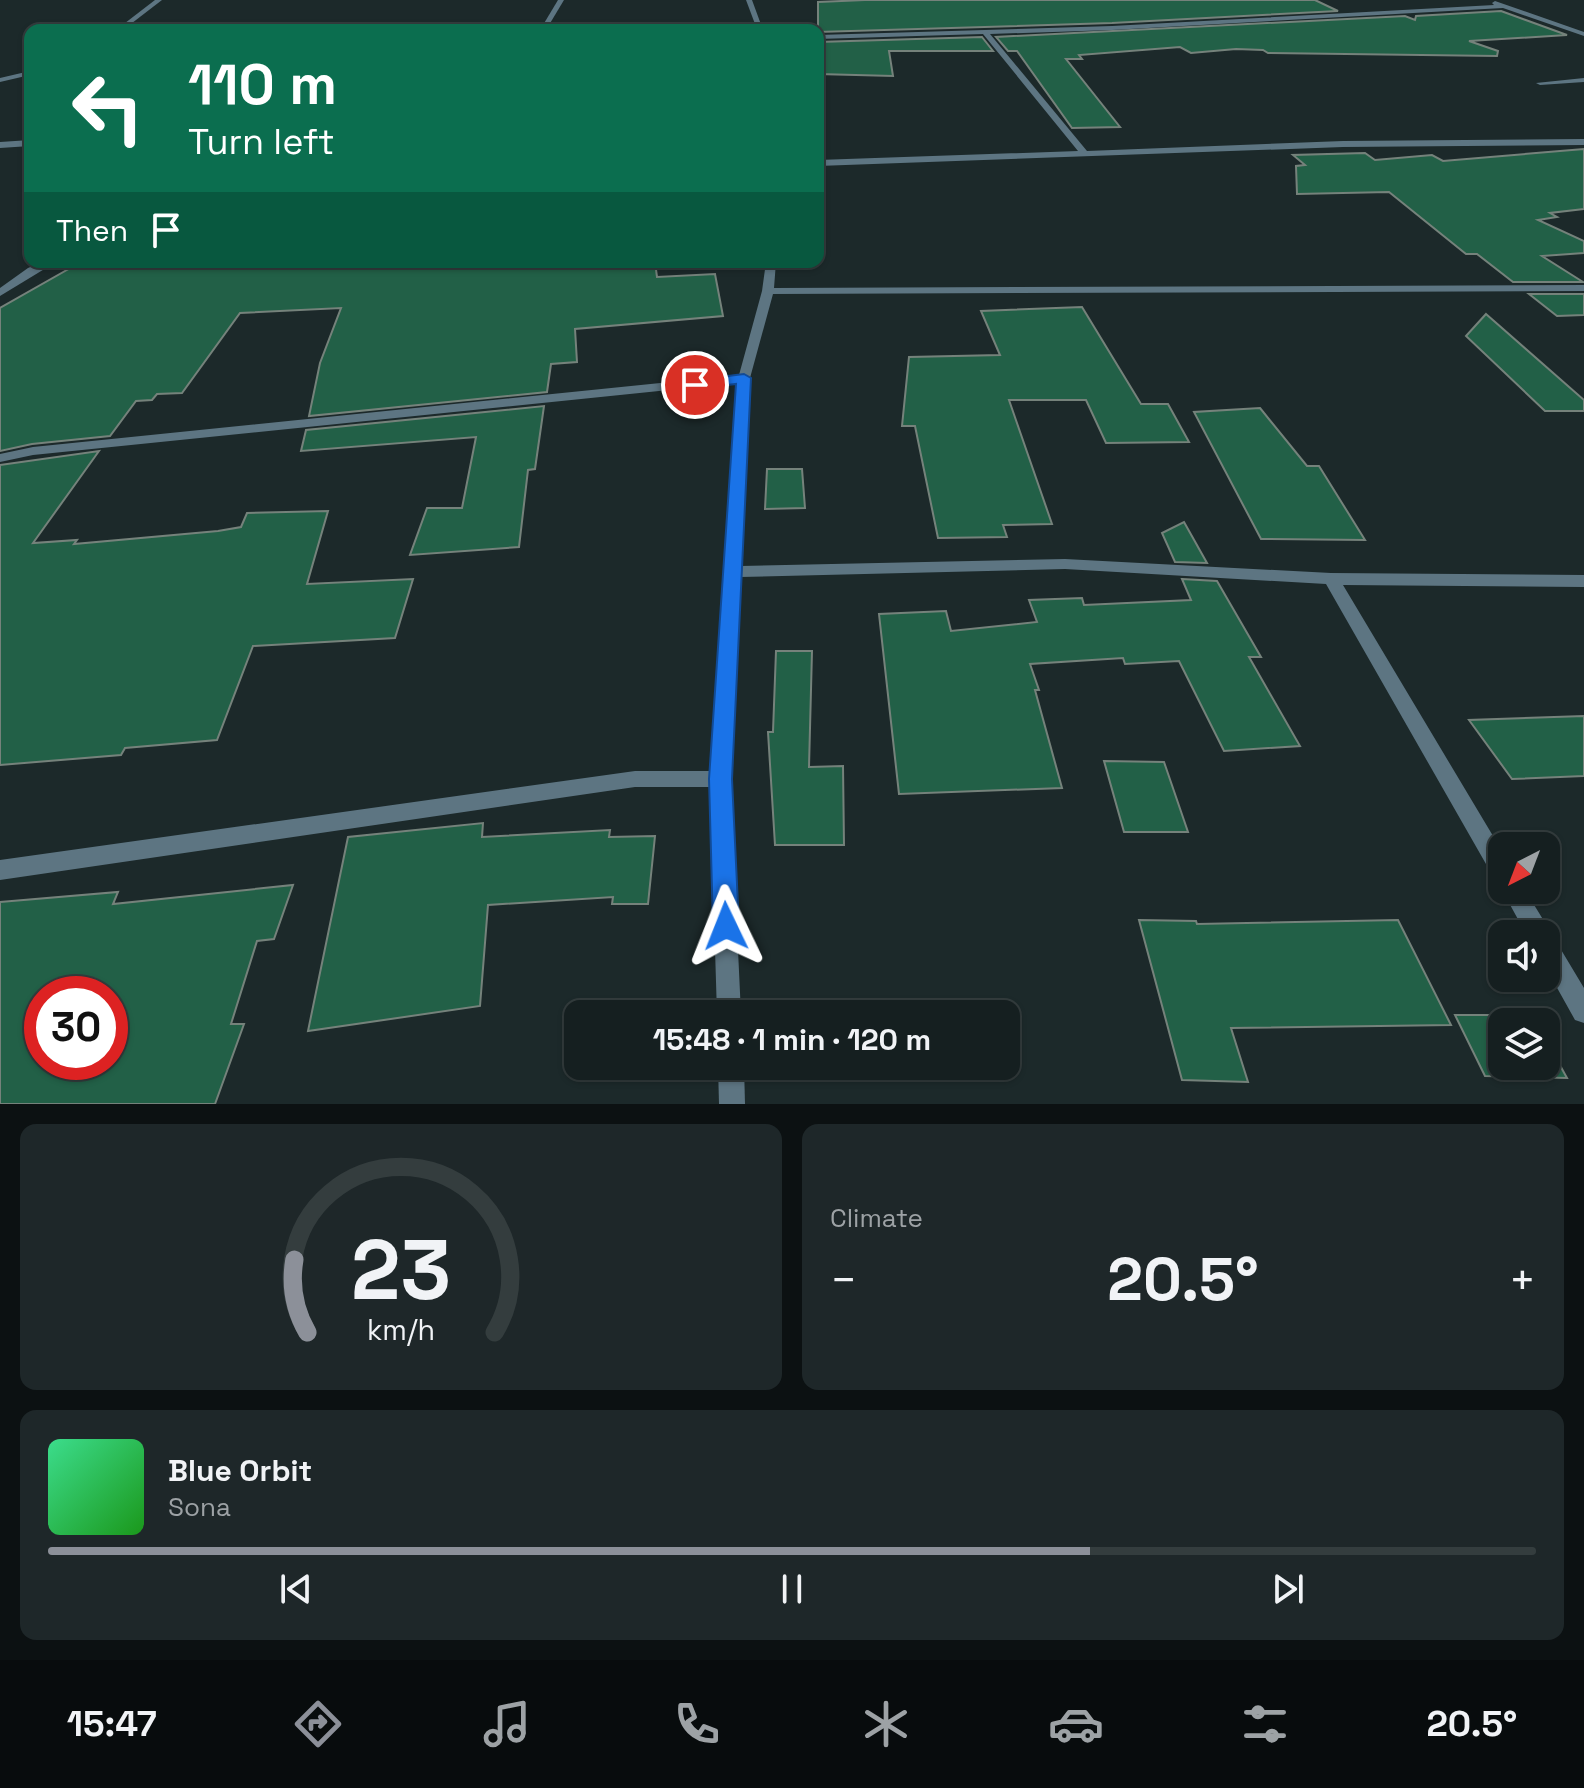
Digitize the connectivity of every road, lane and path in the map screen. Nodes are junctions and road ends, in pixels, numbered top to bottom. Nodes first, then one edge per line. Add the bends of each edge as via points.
1 (159, 0) edge
2 (561, 0) edge
3 (749, 0) edge
4 (1485, 0) edge
5 (1504, 6) junction
6 (127, 24) edge
7 (547, 24) edge
8 (758, 24) edge
9 (984, 31) junction
10 (1584, 34) edge
11 (824, 37) edge
12 (24, 74) edge
13 (0, 80) edge
14 (1584, 80) edge
15 (1540, 83) dead end
16 (1584, 142) edge
17 (24, 143) edge
18 (0, 145) edge
19 (1086, 155) junction
20 (824, 163) edge
21 (37, 268) edge
22 (770, 268) edge
23 (1584, 288) edge
24 (768, 291) junction
25 (0, 293) edge
26 (744, 378) junction
27 (0, 458) edge
28 (735, 572) junction
29 (1331, 579) junction
30 (1584, 581) edge
31 (720, 779) junction
32 (1488, 847) edge
33 (0, 870) edge
34 (1560, 970) edge
35 (728, 1000) edge
36 (1584, 1011) edge
37 (731, 1080) edge
38 (732, 1104) edge

1 - 6 street
2 - 7 street
3 - 8 street
4 - 5 street
5 - 9 street
5 - 10 street
9 - 11 street
9 - 19 street
12 - 13 street
14 - 15 street
16 - 19 street via 1343,144
17 - 18 street
19 - 20 street
21 - 25 street
22 - 24 street
23 - 24 street
24 - 26 street
26 - 27 street via 325,419
26 - 28 street
28 - 29 street via 1065,564
28 - 31 street
29 - 30 street
29 - 32 street
31 - 33 street via 635,779
31 - 35 street
34 - 36 street
37 - 38 street

